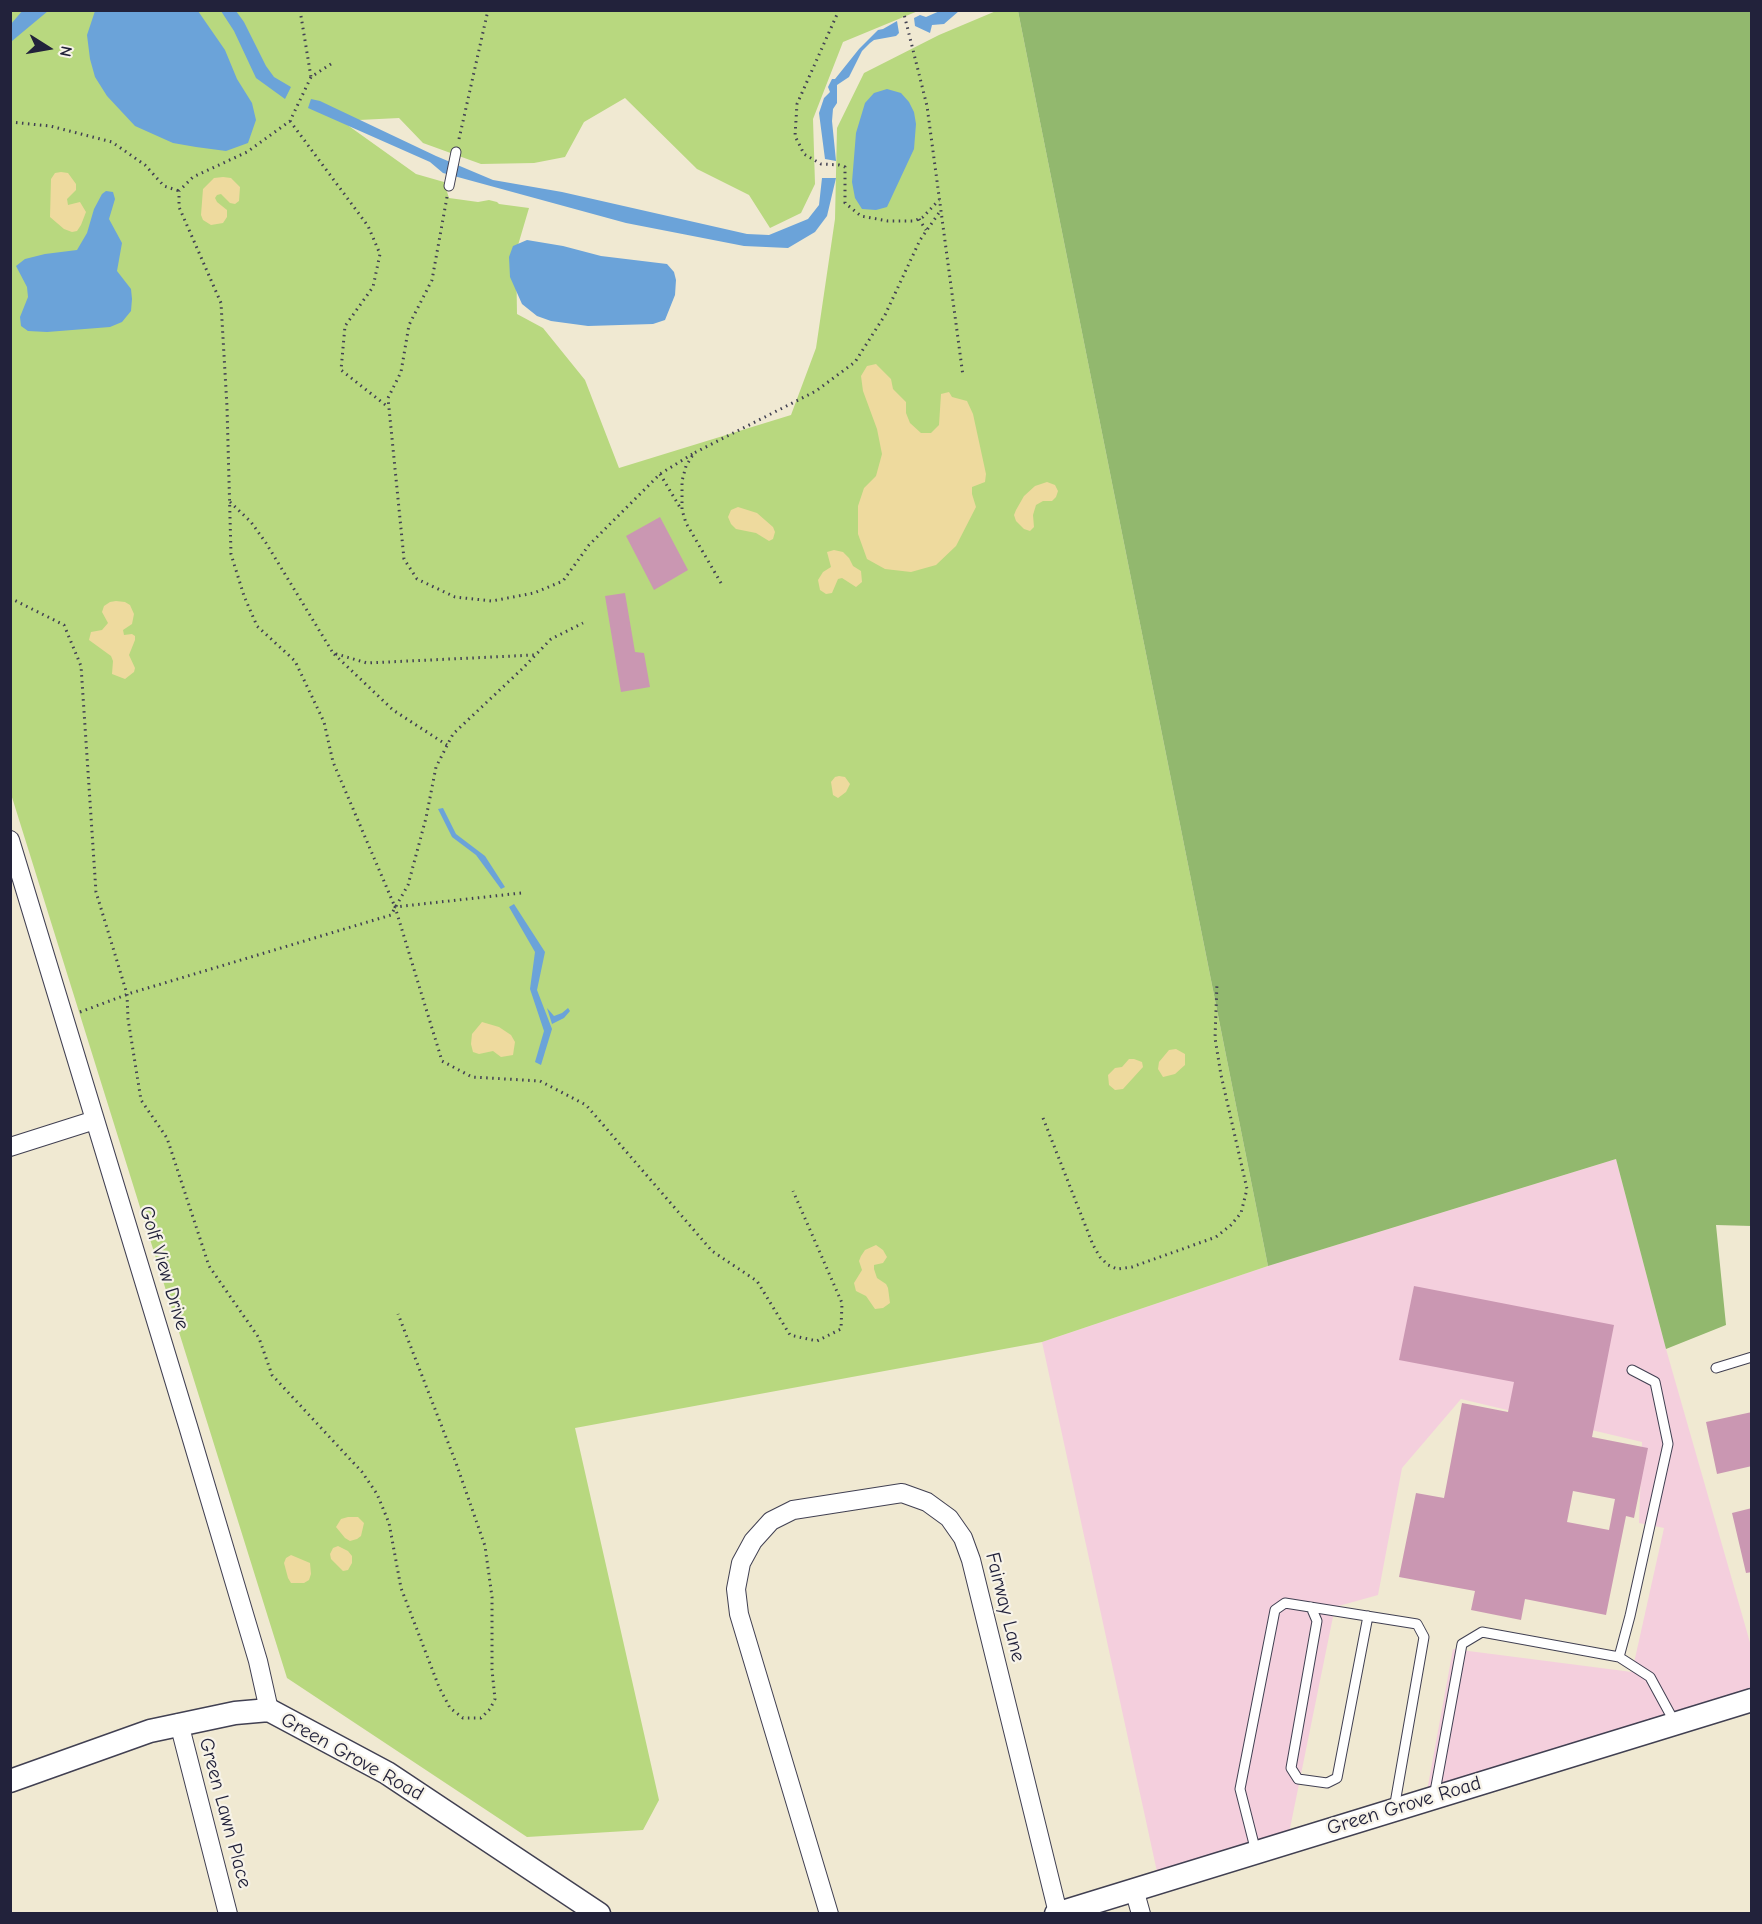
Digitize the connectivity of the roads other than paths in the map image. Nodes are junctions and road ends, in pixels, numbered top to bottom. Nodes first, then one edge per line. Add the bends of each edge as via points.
1 (456, 153) road end
2 (449, 186) road end
3 (10, 840) edge
4 (95, 1120) junction
5 (10, 1147) edge
6 (1752, 1357) edge
7 (1716, 1368) dead end
8 (1632, 1370) dead end
9 (1311, 1607) junction
10 (1368, 1616) junction
11 (1619, 1657) junction
12 (1752, 1700) edge
13 (269, 1710) junction
14 (1675, 1723) junction
15 (179, 1724) junction
16 (10, 1781) edge
17 (1434, 1797) junction
18 (1394, 1809) junction
19 (1256, 1852) junction
20 (1134, 1889) junction
21 (1057, 1913) edge
22 (228, 1914) edge
23 (599, 1914) edge
24 (829, 1914) edge
25 (1142, 1914) edge

1 - 2 lane
3 - 4 street, Golf View Drive
4 - 5 street
4 - 13 street, Golf View Drive via 235,1583
6 - 7 lane
8 - 11 lane via 1655,1382 1668,1444
9 - 10 lane
9 - 10 lane via 1317,1621 1292,1768 1298,1779 1327,1783 1337,1778
9 - 19 lane via 1285,1603 1275,1610 1240,1790
10 - 18 lane via 1417,1624 1424,1637
11 - 14 lane via 1650,1677
11 - 17 lane via 1482,1632 1462,1644
12 - 14 street, Green Grove Road
13 - 15 street, Green Grove Road
13 - 23 street, Green Grove Road via 387,1773
14 - 17 street, Green Grove Road
15 - 16 street, Green Grove Road via 108,1744
15 - 22 street, Green Lawn Place
17 - 18 street, Green Grove Road
18 - 19 street, Green Grove Road
19 - 20 street, Green Grove Road
20 - 21 street, Green Grove Road
20 - 25 street
21 - 24 street, Fairway Lane via 963,1538 949,1518 927,1502 902,1493 792,1510 771,1521 745,1555 736,1589 739,1614

